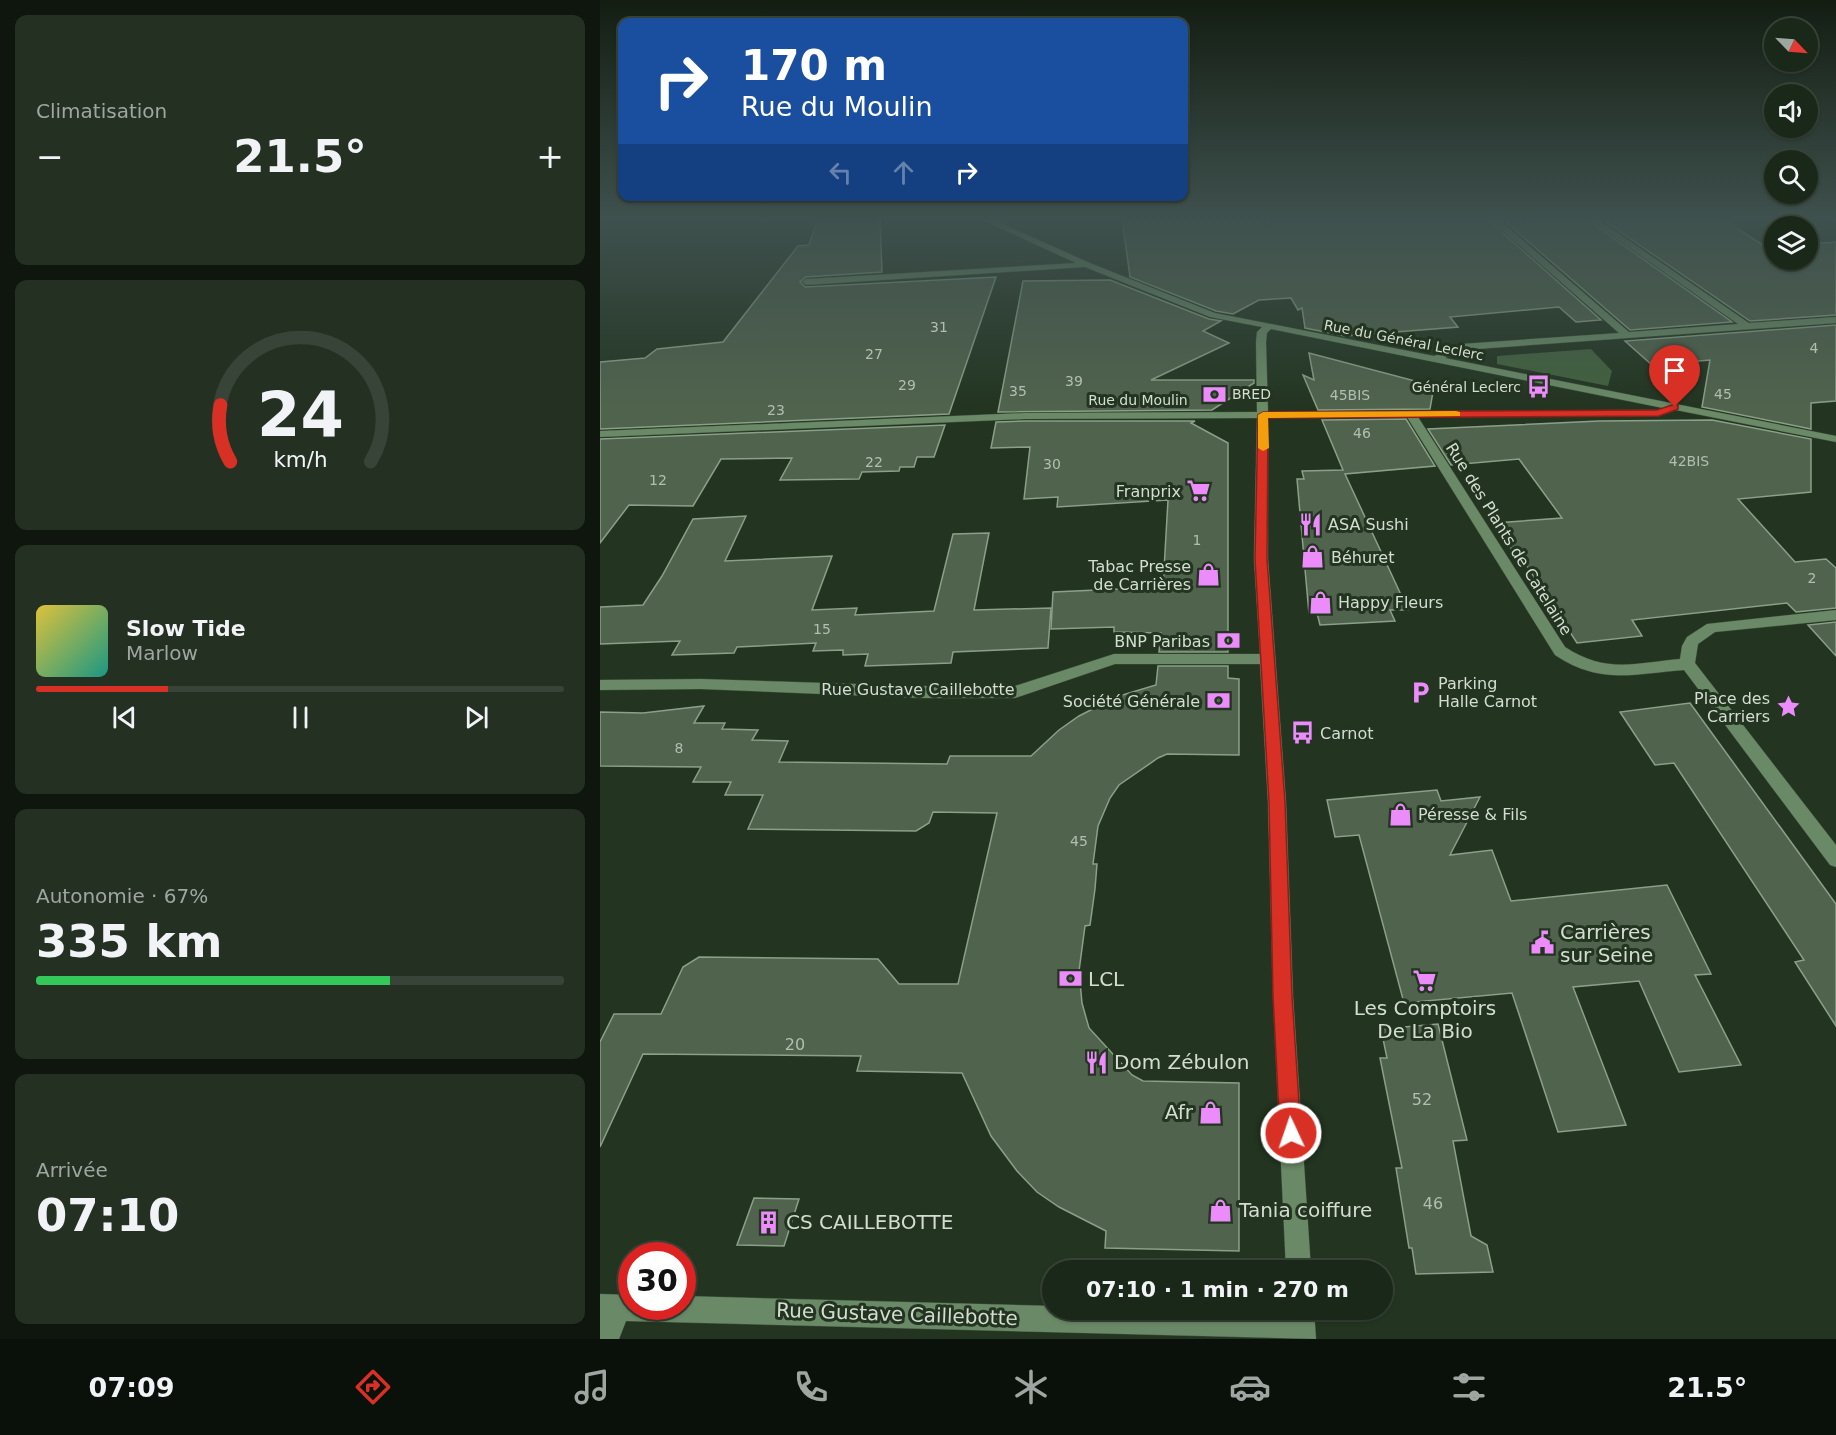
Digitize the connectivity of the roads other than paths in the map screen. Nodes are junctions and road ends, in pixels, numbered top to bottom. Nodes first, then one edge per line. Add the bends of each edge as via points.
1 (831, 280) edge
2 (1126, 280) edge
3 (1564, 280) edge
4 (1681, 280) edge
5 (806, 282) dead end
6 (1836, 320) edge
7 (1268, 327) junction
8 (1748, 327) junction
9 (1627, 335) junction
10 (1434, 360) junction
11 (1675, 407) junction
12 (1410, 414) junction
13 (1263, 415) junction
14 (605, 434) edge
15 (1836, 439) edge
16 (600, 442) edge
17 (1836, 615) edge
18 (1267, 659) junction
19 (1689, 664) junction
20 (600, 685) edge
21 (1836, 859) edge
22 (1298, 1260) edge
23 (609, 1307) edge
24 (1302, 1324) edge
25 (606, 1339) edge

1 - 5 street
2 - 7 street, Rue du Général Leclerc via 1214,315
3 - 9 street
4 - 8 street
6 - 8 street
7 - 10 street, Rue du Général Leclerc
7 - 13 street via 1262,332 1261,342
8 - 9 street
9 - 10 street via 1461,347
10 - 11 street, Rue du Général Leclerc
11 - 12 street, Rue du Moulin via 1659,413
11 - 15 street, Rue du Général Leclerc
12 - 13 street, Rue du Moulin
12 - 19 street, Rue des Plants de Catelaine via 1560,651 1578,663 1606,671
13 - 14 street, Rue du Moulin via 1042,416
13 - 18 street via 1260,518
14 - 16 street
17 - 19 street via 1712,627 1690,643
18 - 20 street, Rue Gustave Caillebotte via 1114,659 1015,692
18 - 22 street
19 - 21 street
23 - 24 street, Rue Gustave Caillebotte
23 - 25 street

